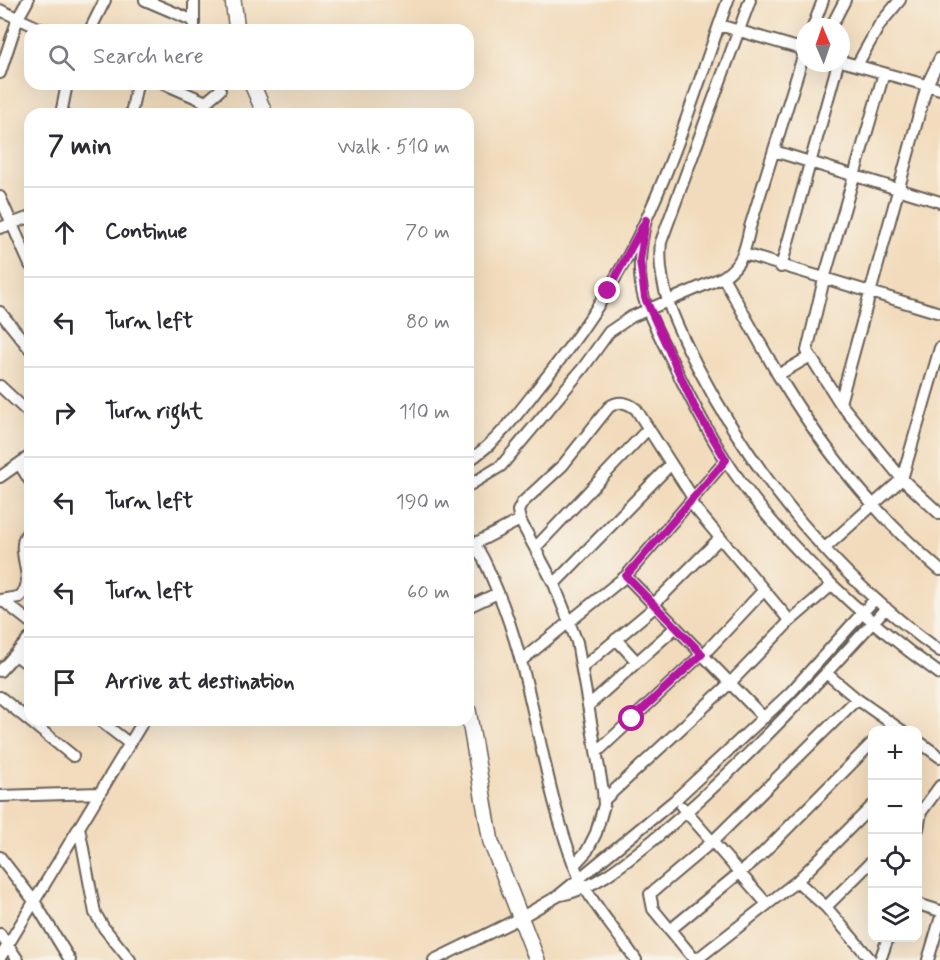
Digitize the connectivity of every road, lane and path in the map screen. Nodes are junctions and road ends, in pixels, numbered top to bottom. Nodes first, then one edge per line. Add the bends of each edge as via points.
1 (28, 0) edge
2 (105, 0) edge
3 (145, 0) edge
4 (195, 0) edge
5 (233, 0) edge
6 (729, 0) edge
7 (750, 0) edge
8 (823, 0) edge
9 (845, 0) edge
10 (900, 0) edge
11 (0, 10) edge
12 (18, 18) junction
13 (816, 18) edge
14 (836, 18) edge
15 (30, 24) edge
16 (93, 24) edge
17 (190, 24) edge
18 (194, 24) edge
19 (236, 24) edge
20 (719, 25) junction
21 (738, 32) junction
22 (796, 48) edge
23 (940, 58) edge
24 (850, 64) edge
25 (858, 65) junction
26 (798, 72) edge
27 (836, 72) edge
28 (0, 73) edge
29 (884, 73) junction
30 (927, 85) junction
31 (940, 89) edge
32 (66, 90) edge
33 (136, 90) edge
34 (192, 90) edge
35 (220, 90) dead end
36 (255, 90) edge
37 (206, 102) junction
38 (62, 108) edge
39 (132, 108) edge
40 (204, 108) edge
41 (262, 108) edge
42 (774, 151) junction
43 (812, 162) junction
44 (853, 175) junction
45 (899, 189) junction
46 (0, 197) edge
47 (940, 202) edge
48 (648, 216) junction
49 (24, 219) edge
50 (669, 219) junction
51 (5, 226) edge
52 (744, 254) junction
53 (24, 256) edge
54 (781, 267) junction
55 (723, 277) junction
56 (824, 279) junction
57 (870, 294) junction
58 (668, 303) junction
59 (650, 311) junction
60 (940, 313) edge
61 (2, 318) edge
62 (24, 342) edge
63 (940, 348) edge
64 (809, 357) junction
65 (778, 375) junction
66 (0, 386) edge
67 (840, 403) junction
68 (24, 408) edge
69 (648, 429) junction
70 (474, 457) edge
71 (726, 460) junction
72 (24, 461) edge
73 (671, 464) junction
74 (20, 465) junction
75 (24, 471) edge
76 (0, 477) edge
77 (902, 478) junction
78 (474, 482) edge
79 (691, 500) junction
80 (874, 505) junction
81 (940, 514) edge
82 (520, 520) junction
83 (24, 536) edge
84 (720, 538) junction
85 (474, 540) edge
86 (474, 547) edge
87 (535, 548) junction
88 (825, 548) junction
89 (24, 565) edge
90 (940, 570) edge
91 (626, 576) junction
92 (554, 584) junction
93 (832, 585) junction
94 (24, 590) edge
95 (764, 590) junction
96 (498, 593) junction
97 (875, 599) junction
98 (1, 600) edge
99 (474, 605) edge
100 (655, 605) junction
101 (886, 608) junction
102 (863, 614) junction
103 (24, 617) edge
104 (790, 621) junction
105 (571, 623) junction
106 (873, 623) junction
107 (676, 627) junction
108 (616, 639) junction
109 (24, 646) edge
110 (940, 651) edge
111 (702, 654) junction
112 (16, 656) junction
113 (522, 660) junction
114 (24, 662) edge
115 (637, 662) junction
116 (583, 667) junction
117 (0, 671) edge
118 (826, 673) junction
119 (940, 674) edge
120 (730, 683) junction
121 (0, 697) edge
122 (857, 699) junction
123 (589, 705) junction
124 (24, 716) edge
125 (764, 718) junction
126 (36, 726) edge
127 (107, 726) edge
128 (140, 726) edge
129 (471, 726) edge
130 (887, 726) edge
131 (753, 729) junction
132 (763, 738) junction
133 (130, 744) junction
134 (868, 747) edge
135 (922, 748) edge
136 (597, 752) junction
137 (73, 756) dead end
138 (940, 757) edge
139 (940, 786) edge
140 (100, 793) junction
141 (0, 796) edge
142 (604, 800) junction
143 (675, 800) junction
144 (868, 811) edge
145 (922, 811) edge
146 (687, 812) junction
147 (79, 827) junction
148 (713, 841) junction
149 (0, 857) edge
150 (574, 865) junction
151 (868, 866) edge
152 (739, 873) junction
153 (796, 881) junction
154 (582, 883) junction
155 (34, 901) junction
156 (767, 904) junction
157 (922, 905) edge
158 (826, 907) junction
159 (940, 911) edge
160 (520, 918) junction
161 (940, 920) edge
162 (670, 930) junction
163 (0, 934) edge
164 (887, 942) edge
165 (8, 945) junction
166 (0, 958) edge
167 (18, 960) edge
168 (70, 960) edge
169 (129, 960) edge
170 (434, 960) edge
171 (537, 960) edge
172 (636, 960) edge
173 (695, 960) edge
174 (871, 960) edge
175 (880, 960) edge
176 (928, 960) edge

1 - 12 street
2 - 16 street
3 - 17 street
4 - 18 street
5 - 19 street
6 - 20 street
7 - 21 street
8 - 13 street
9 - 14 street
10 - 25 street via 880,24
11 - 12 street
12 - 15 street
12 - 28 street
20 - 21 street
20 - 48 street
21 - 22 street
21 - 50 street
23 - 30 street
24 - 25 street
25 - 29 street
26 - 42 street
27 - 43 street
29 - 30 street
29 - 44 street
30 - 31 street
30 - 45 street
32 - 38 street
33 - 39 street
34 - 37 street
35 - 37 street
36 - 41 street
37 - 40 street
42 - 43 street
42 - 52 street
43 - 44 street
43 - 54 street
44 - 45 street
44 - 56 street
45 - 47 street
45 - 57 street
46 - 51 street
48 - 50 street
48 - 59 street via 640,277
48 - 70 street via 608,291 565,354 483,452
49 - 51 street
50 - 58 street via 659,259
51 - 53 street
52 - 54 street
52 - 55 street via 734,270
54 - 56 street
55 - 58 street
55 - 65 street
56 - 57 street
56 - 64 street via 807,346
57 - 60 street
57 - 67 street
58 - 59 street
58 - 88 street via 695,362 744,448 773,489
59 - 71 street via 694,406
59 - 78 street via 631,317 609,332 501,466
61 - 62 street
63 - 77 street
64 - 65 street
64 - 67 street
65 - 80 street via 814,432
66 - 68 street
67 - 77 street
69 - 73 street
69 - 82 street via 631,405 618,402 609,407 563,465 522,503 518,511
69 - 87 street
71 - 79 street
71 - 93 street
72 - 74 street
73 - 79 street
73 - 92 street
74 - 75 street
74 - 76 street
77 - 80 street
77 - 81 street
79 - 84 street
79 - 91 street
80 - 88 street
80 - 90 street
82 - 85 street
82 - 87 street
83 - 89 street
84 - 95 street
84 - 100 street
86 - 96 street
87 - 92 street
88 - 97 street
91 - 100 street
91 - 105 street
92 - 105 street
93 - 102 street
93 - 104 street
94 - 98 street via 19,597
95 - 104 street
95 - 111 street
96 - 99 street
96 - 113 street
97 - 101 street
97 - 102 street
98 - 103 street
100 - 107 street
100 - 108 street
101 - 106 street
101 - 110 street
102 - 106 street
102 - 125 street
104 - 120 street
105 - 113 street
105 - 116 street
106 - 118 street
106 - 119 street
107 - 111 street
107 - 115 street
108 - 115 street
108 - 116 street
109 - 112 street
111 - 120 street
111 - 136 street
112 - 114 street
112 - 117 street
113 - 150 street via 552,797
115 - 123 street
116 - 123 street
118 - 122 street
118 - 132 street
120 - 125 street
120 - 142 street
121 - 124 street
122 - 130 street
122 - 148 street
123 - 136 street
125 - 131 street
126 - 137 street
127 - 133 street
128 - 133 street
129 - 160 street via 491,842
131 - 132 street
131 - 143 street
132 - 146 street
133 - 140 street
134 - 152 street
135 - 138 street
136 - 142 street
139 - 145 street
140 - 141 street
140 - 147 street
142 - 150 street via 596,833
143 - 146 street
143 - 154 street
144 - 153 street
146 - 148 street
146 - 154 street via 614,870
147 - 155 street
147 - 169 street via 95,913
148 - 152 street
148 - 162 street via 650,894 653,909
149 - 155 street
150 - 154 street
151 - 158 street
152 - 156 street
152 - 162 street
153 - 156 street
153 - 158 street
154 - 160 street
154 - 172 street
155 - 165 street
155 - 168 street
156 - 173 street
157 - 159 street
158 - 174 street
160 - 170 street
160 - 171 street
161 - 176 street
162 - 173 street
163 - 165 street
164 - 175 street
165 - 166 street
165 - 167 street

